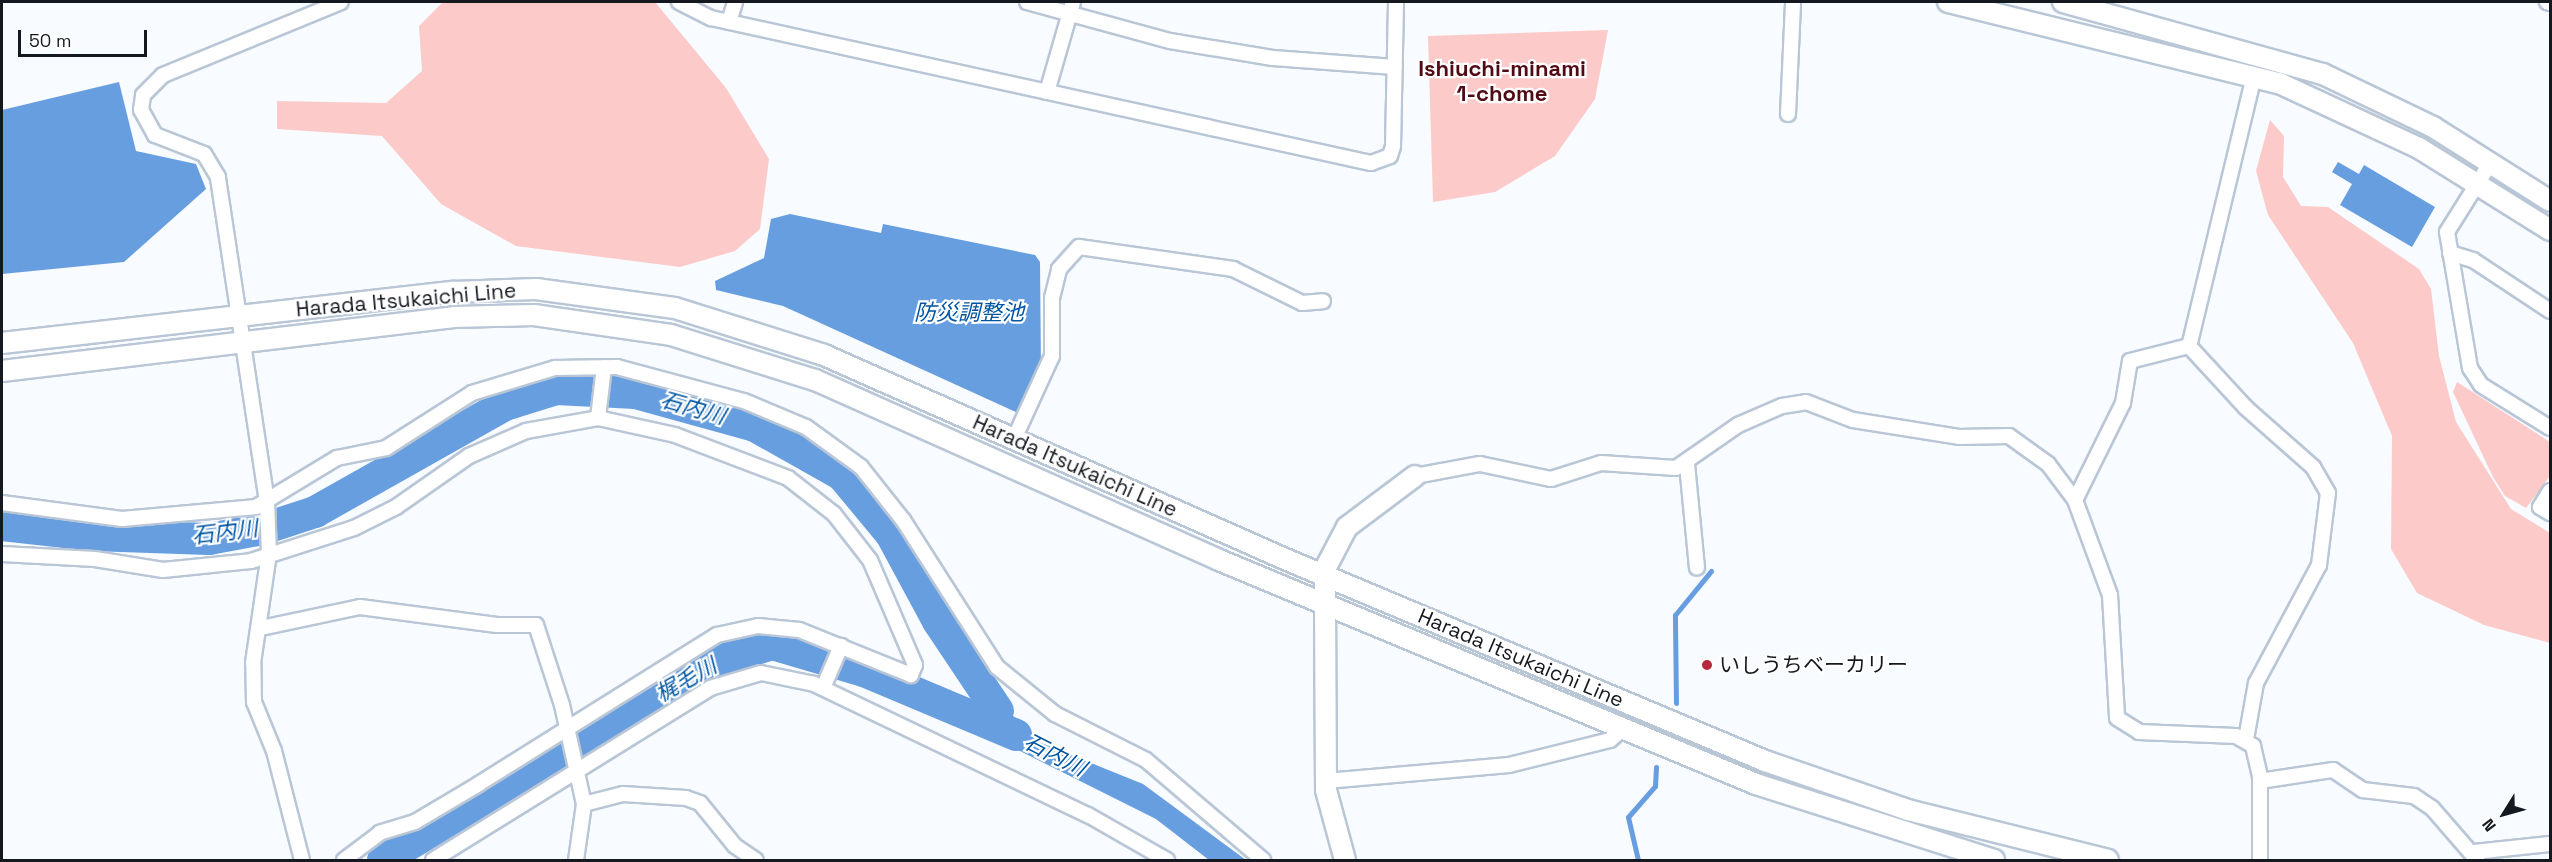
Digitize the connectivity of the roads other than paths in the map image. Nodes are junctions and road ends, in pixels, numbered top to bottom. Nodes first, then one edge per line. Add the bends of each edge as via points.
1 (341, 2) edge
2 (679, 2) edge
3 (735, 2) edge
4 (1027, 2) edge
5 (1396, 2) edge
6 (1793, 2) edge
7 (1948, 2) edge
8 (2063, 2) edge
9 (1071, 8) edge
10 (729, 22) junction
11 (1395, 67) junction
12 (2254, 76) junction
13 (1047, 92) junction
14 (1788, 114) dead end
15 (2491, 162) junction
16 (2476, 184) junction
17 (2550, 201) edge
18 (2550, 230) edge
19 (2450, 253) junction
20 (1323, 301) dead end
21 (2550, 311) edge
22 (239, 317) junction
23 (2, 343) edge
24 (243, 344) junction
25 (2189, 346) junction
26 (604, 368) junction
27 (2, 371) edge
28 (598, 417) junction
29 (2550, 428) edge
30 (1014, 439) junction
31 (1687, 464) junction
32 (1415, 476) joint
33 (2550, 491) edge
34 (2075, 500) junction
35 (2, 503) edge
36 (267, 505) junction
37 (2550, 513) edge
38 (2, 554) edge
39 (269, 554) junction
40 (1697, 568) dead end
41 (1324, 576) junction
42 (1324, 603) junction
43 (261, 628) junction
44 (840, 648) junction
45 (824, 687) junction
46 (1625, 727) junction
47 (566, 732) junction
48 (2246, 739) junction
49 (573, 768) junction
50 (1326, 781) junction
51 (2260, 781) junction
52 (584, 804) junction
53 (2550, 844) edge
54 (2475, 856) edge
55 (302, 861) edge
56 (344, 861) edge
57 (433, 861) edge
58 (576, 861) edge
59 (756, 861) edge
60 (1167, 861) edge
61 (1263, 861) edge
62 (1345, 861) edge
63 (1994, 861) edge
64 (2108, 861) edge
65 (2260, 861) edge

1 - 22 street via 163,75 143,96 143,117 155,135 204,154 213,164
2 - 10 street via 696,13
3 - 10 street
4 - 9 street
5 - 11 street
6 - 14 street
7 - 12 main road
8 - 15 main road via 2323,74
9 - 11 street via 1170,41 1273,58
9 - 13 street
10 - 13 street
11 - 13 street via 1393,146 1390,156 1371,163
12 - 16 main road via 2355,115
12 - 25 street
15 - 16 street
15 - 17 main road
16 - 18 main road
16 - 19 street via 2448,228
19 - 21 street via 2473,260
19 - 29 street via 2472,375
20 - 30 street via 1302,303 1233,269 1078,247 1059,269 1052,298 1052,356
22 - 23 main road, Harada Itsukaichi Line
22 - 24 street
22 - 30 main road, Harada Itsukaichi Line via 453,292 536,289 629,299 784,339
24 - 27 main road, Harada Itsukaichi Line
24 - 36 street
24 - 42 main road, Harada Itsukaichi Line via 454,317 534,315 681,338 815,380
25 - 34 street via 2130,361 2123,403
25 - 48 street via 2245,407 2313,467 2328,493 2319,565 2256,683
26 - 28 street
26 - 36 street via 555,368 472,393 386,448 337,458
26 - 61 street via 744,401 834,446 884,492 993,663 1055,714 1146,760
28 - 39 street via 526,431 469,456 396,507 354,528
28 - 44 street via 675,435 762,465 834,514 870,560 915,671 905,675
30 - 41 main road, Harada Itsukaichi Line
31 - 32 street via 1668,468 1601,463 1551,479 1480,464
31 - 34 street via 1738,425 1782,406 1806,402 1853,420 1959,437 2009,436 2048,464
31 - 40 street
32 - 41 main road via 1343,531
33 - 37 street via 2540,507
34 - 48 street via 2110,595 2117,718 2139,732
35 - 36 street via 131,519 203,515
36 - 39 street
38 - 39 street via 95,559 163,570
39 - 43 street
41 - 42 main road
41 - 64 main road, Harada Itsukaichi Line via 1765,761 1908,810
42 - 46 main road, Harada Itsukaichi Line
42 - 50 main road
43 - 47 street via 360,607 497,625 536,625
43 - 55 street via 253,663 254,702 274,751
44 - 45 street
44 - 47 street via 789,628 737,629 698,645
45 - 49 street via 779,674 726,681
45 - 60 street via 1088,815
46 - 50 street via 1615,738 1509,765
46 - 63 main road, Harada Itsukaichi Line via 1756,784
47 - 49 street
47 - 56 street via 415,822 380,833
48 - 51 street via 2257,755
49 - 52 street
49 - 57 street
50 - 62 main road
51 - 54 street via 2341,772 2362,790 2423,801
51 - 65 street
52 - 58 street
52 - 59 street via 623,794 686,798 700,803 735,846
53 - 54 street

